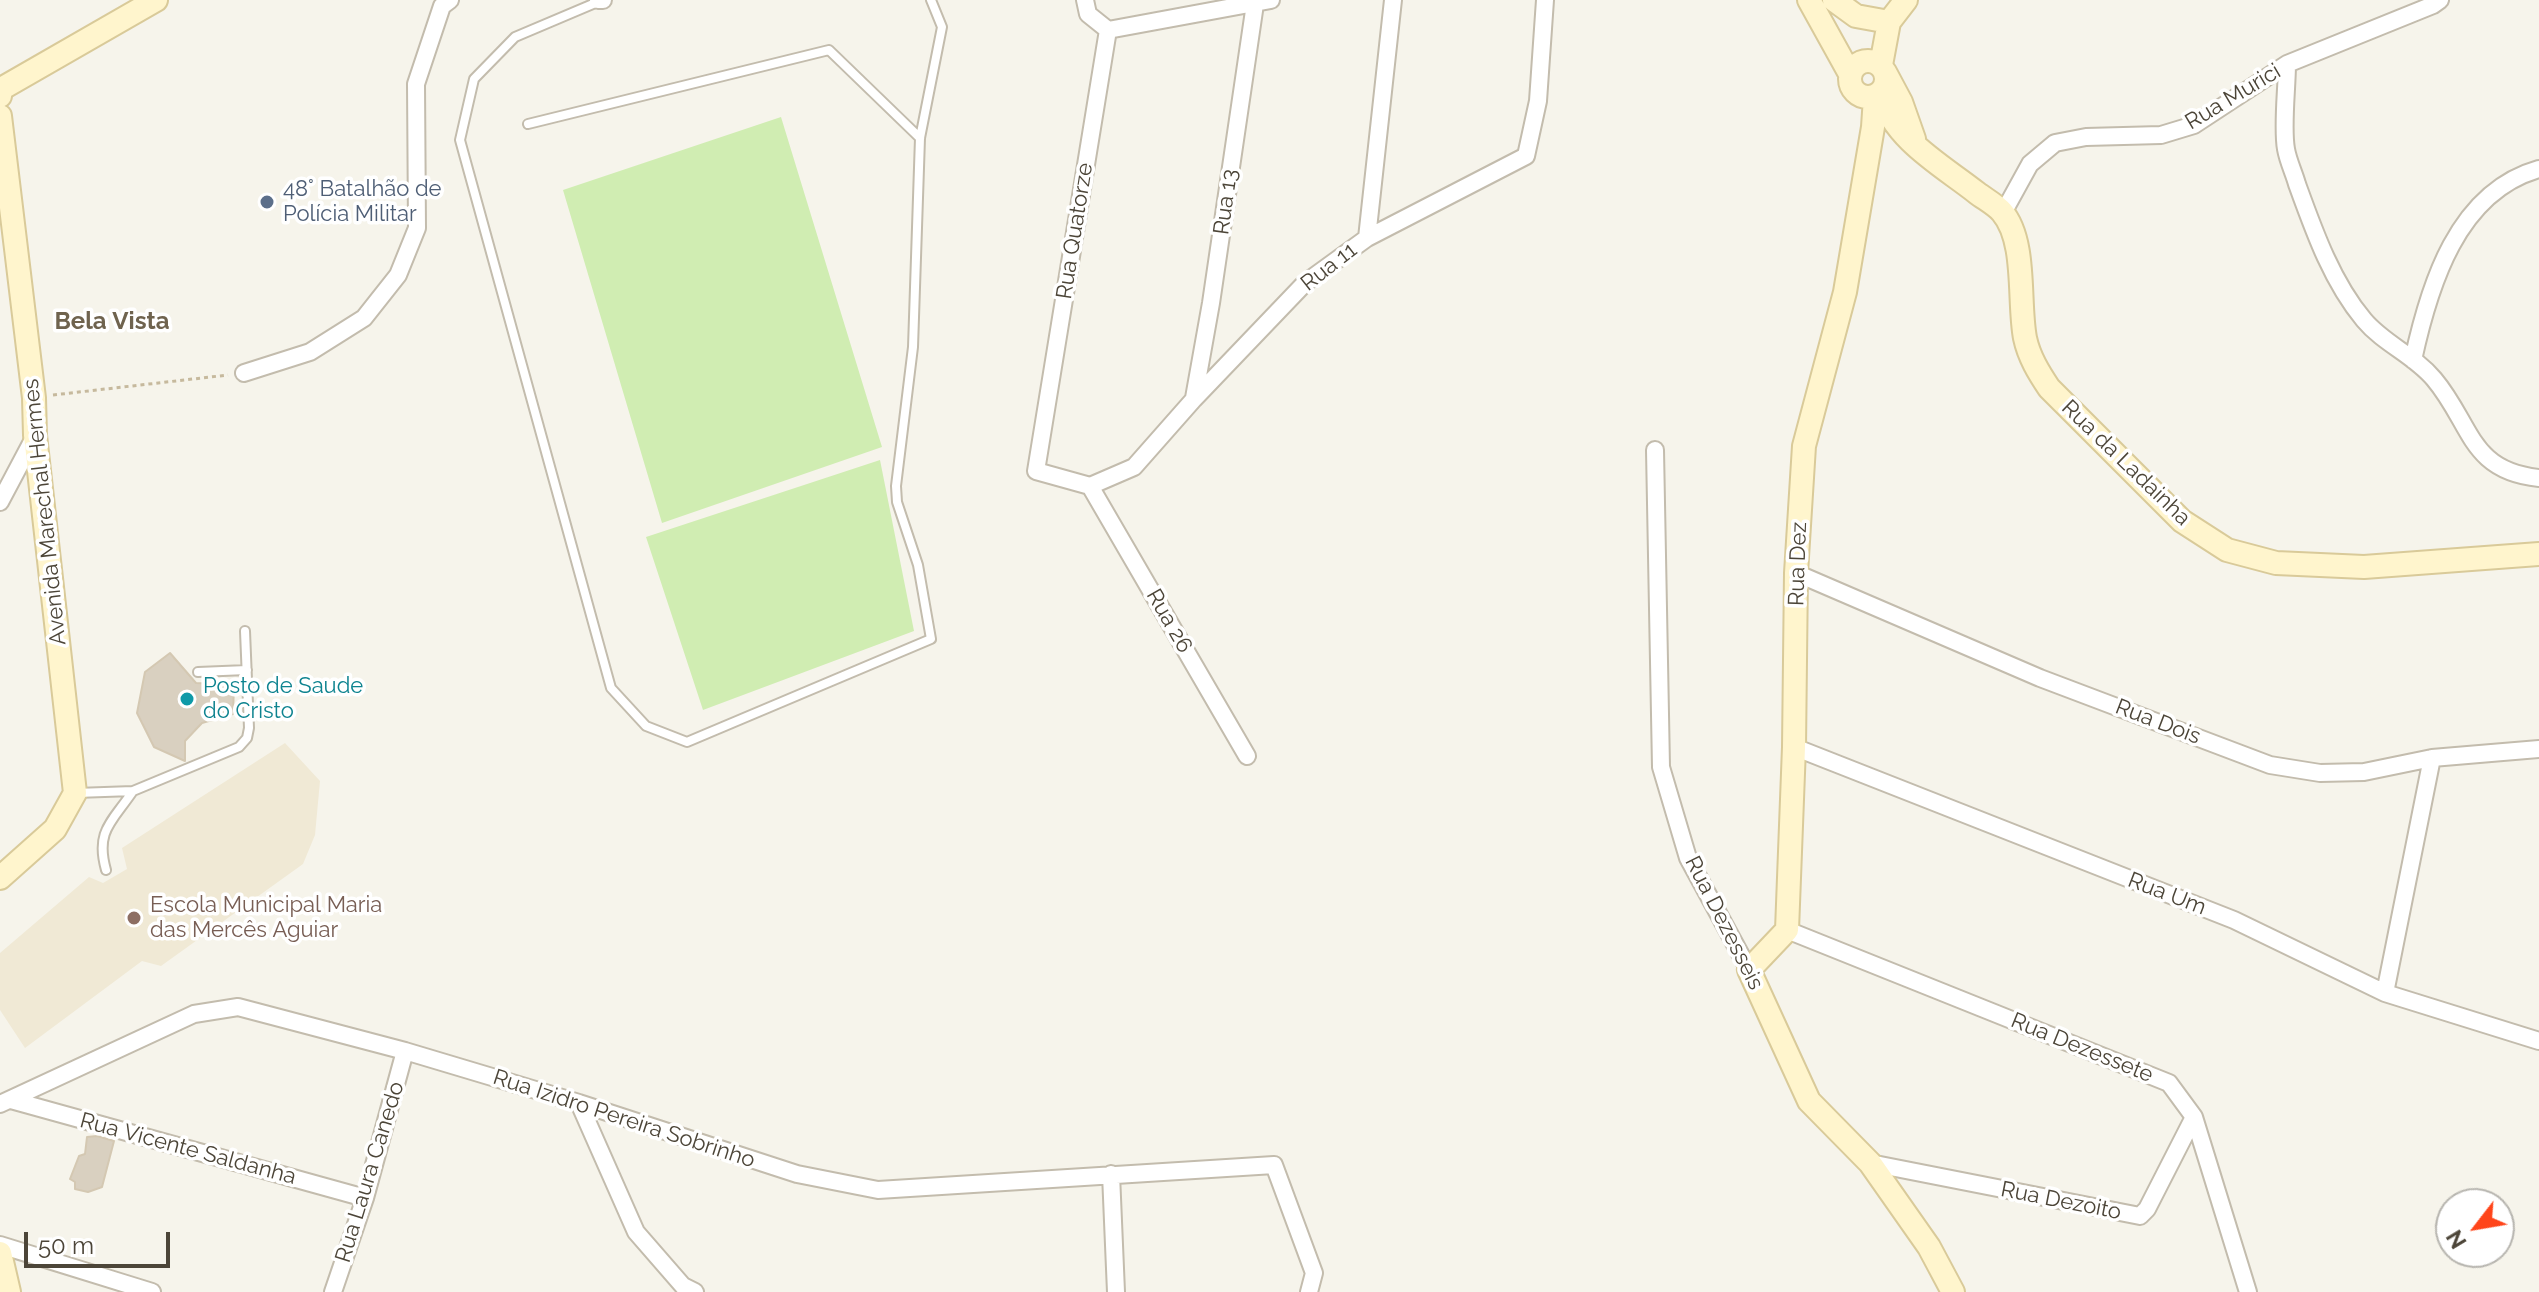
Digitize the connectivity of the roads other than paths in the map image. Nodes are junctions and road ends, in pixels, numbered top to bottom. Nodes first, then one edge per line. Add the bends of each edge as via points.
1 (156, 0) edge
2 (450, 0) edge
3 (601, 0) edge
4 (931, 0) edge
5 (1071, 0) edge
6 (1393, 0) edge
7 (1545, 0) edge
8 (1809, 0) edge
9 (1834, 0) edge
10 (1906, 0) edge
11 (2440, 0) edge
12 (1263, 2) edge
13 (1087, 7) edge
14 (1889, 22) junction
15 (1108, 30) junction
16 (2287, 64) junction
17 (1883, 68) junction
18 (1850, 74) junction
19 (0, 89) edge
20 (1872, 95) junction
21 (0, 96) edge
22 (0, 116) edge
23 (528, 124) dead end
24 (920, 138) junction
25 (1917, 148) junction
26 (2539, 169) edge
27 (2003, 213) junction
28 (1367, 238) junction
29 (2413, 360) junction
30 (244, 373) road end
31 (1194, 399) junction
32 (35, 435) junction
33 (1655, 450) dead end
34 (2539, 478) edge
35 (1090, 486) junction
36 (0, 502) edge
37 (2539, 554) edge
38 (1796, 573) junction
39 (245, 631) dead end
40 (247, 670) junction
41 (198, 672) dead end
42 (1794, 747) junction
43 (2539, 749) edge
44 (1247, 756) dead end
45 (2432, 758) junction
46 (133, 791) junction
47 (75, 793) junction
48 (106, 870) dead end
49 (0, 878) edge
50 (1787, 930) junction
51 (1749, 970) junction
52 (2385, 993) junction
53 (2539, 1041) edge
54 (405, 1051) junction
55 (6, 1102) edge
56 (579, 1103) junction
57 (2194, 1117) junction
58 (1870, 1163) junction
59 (1111, 1174) junction
60 (365, 1198) junction
61 (0, 1245) edge
62 (0, 1253) edge
63 (9, 1292) edge
64 (152, 1292) edge
65 (333, 1292) edge
66 (695, 1292) edge
67 (1116, 1292) edge
68 (1309, 1292) edge
69 (1953, 1292) edge
70 (2248, 1292) edge

1 - 19 street
2 - 30 street via 442,6 416,84 417,228 398,275 364,318 310,352
3 - 24 lane via 515,37 474,79 460,140 611,688 646,726 687,742 931,639 896,486 913,347
4 - 24 lane via 942,27
5 - 13 street
6 - 28 street
7 - 28 street, Rua 11 via 1538,101 1526,156
8 - 18 street
9 - 14 street via 1856,16
10 - 14 street
11 - 16 street, Rua Murici
12 - 15 street
12 - 31 street, Rua 13
13 - 15 street
14 - 17 street
15 - 35 street, Rua Quatorze via 1036,471
16 - 27 street, Rua Murici via 2194,125 2161,135 2055,143 2030,164
16 - 29 street via 2285,149 2315,235 2365,321
17 - 18 street via 1863,61
17 - 20 street via 1887,79
17 - 25 street
18 - 20 street via 1853,90
19 - 21 street
20 - 25 street
20 - 38 street, Rua Dez via 1869,151 1845,292 1804,446
22 - 32 street, Avenida Marechal Hermes
23 - 24 lane via 829,50
25 - 27 street
26 - 29 street via 2502,186 2457,235 2435,277
27 - 37 street, Rua da Ladainha via 2016,241 2025,339 2041,377 2182,521 2215,543 2276,563 2364,567
28 - 31 street, Rua 11 via 1305,283
29 - 34 street via 2433,377 2491,462 2509,473
31 - 35 street, Rua 11 via 1134,467
32 - 36 street
32 - 47 street, Avenida Marechal Hermes
33 - 51 street, Rua Dezesseis via 1661,767 1688,858
35 - 44 street, Rua 26
38 - 42 street, Rua Dez
38 - 45 street, Rua Dois via 2040,678 2270,765 2320,773 2364,772
39 - 40 lane
40 - 41 lane
40 - 46 lane via 249,728 239,747
42 - 50 street, Rua Dez
42 - 52 street, Rua Um via 2234,920
43 - 45 street, Rua Dois
45 - 52 street
46 - 47 lane
46 - 48 lane via 102,837
47 - 49 street via 55,829
50 - 51 street
50 - 57 street, Rua Dezessete via 2169,1083
51 - 58 street, Rua Dezesseis via 1809,1101
52 - 53 street, Rua Um
54 - 55 street, Rua Izidro Pereira Sobrinho via 238,1007 194,1014
54 - 56 street, Rua Izidro Pereira Sobrinho
54 - 60 street, Rua Laura Canedo
55 - 60 street, Rua Vicente Saldanha
56 - 59 street, Rua Izidro Pereira Sobrinho via 797,1174 878,1190
56 - 66 street via 636,1232 683,1286
57 - 58 street, Rua Dezoito via 2140,1216
57 - 70 street, Rua Dezessete
58 - 69 street, Rua Dezesseis via 1929,1247
59 - 67 street
59 - 68 street, Rua Izidro Pereira Sobrinho via 1274,1165 1314,1273
60 - 65 street, Rua Laura Canedo
61 - 64 street
62 - 63 street

